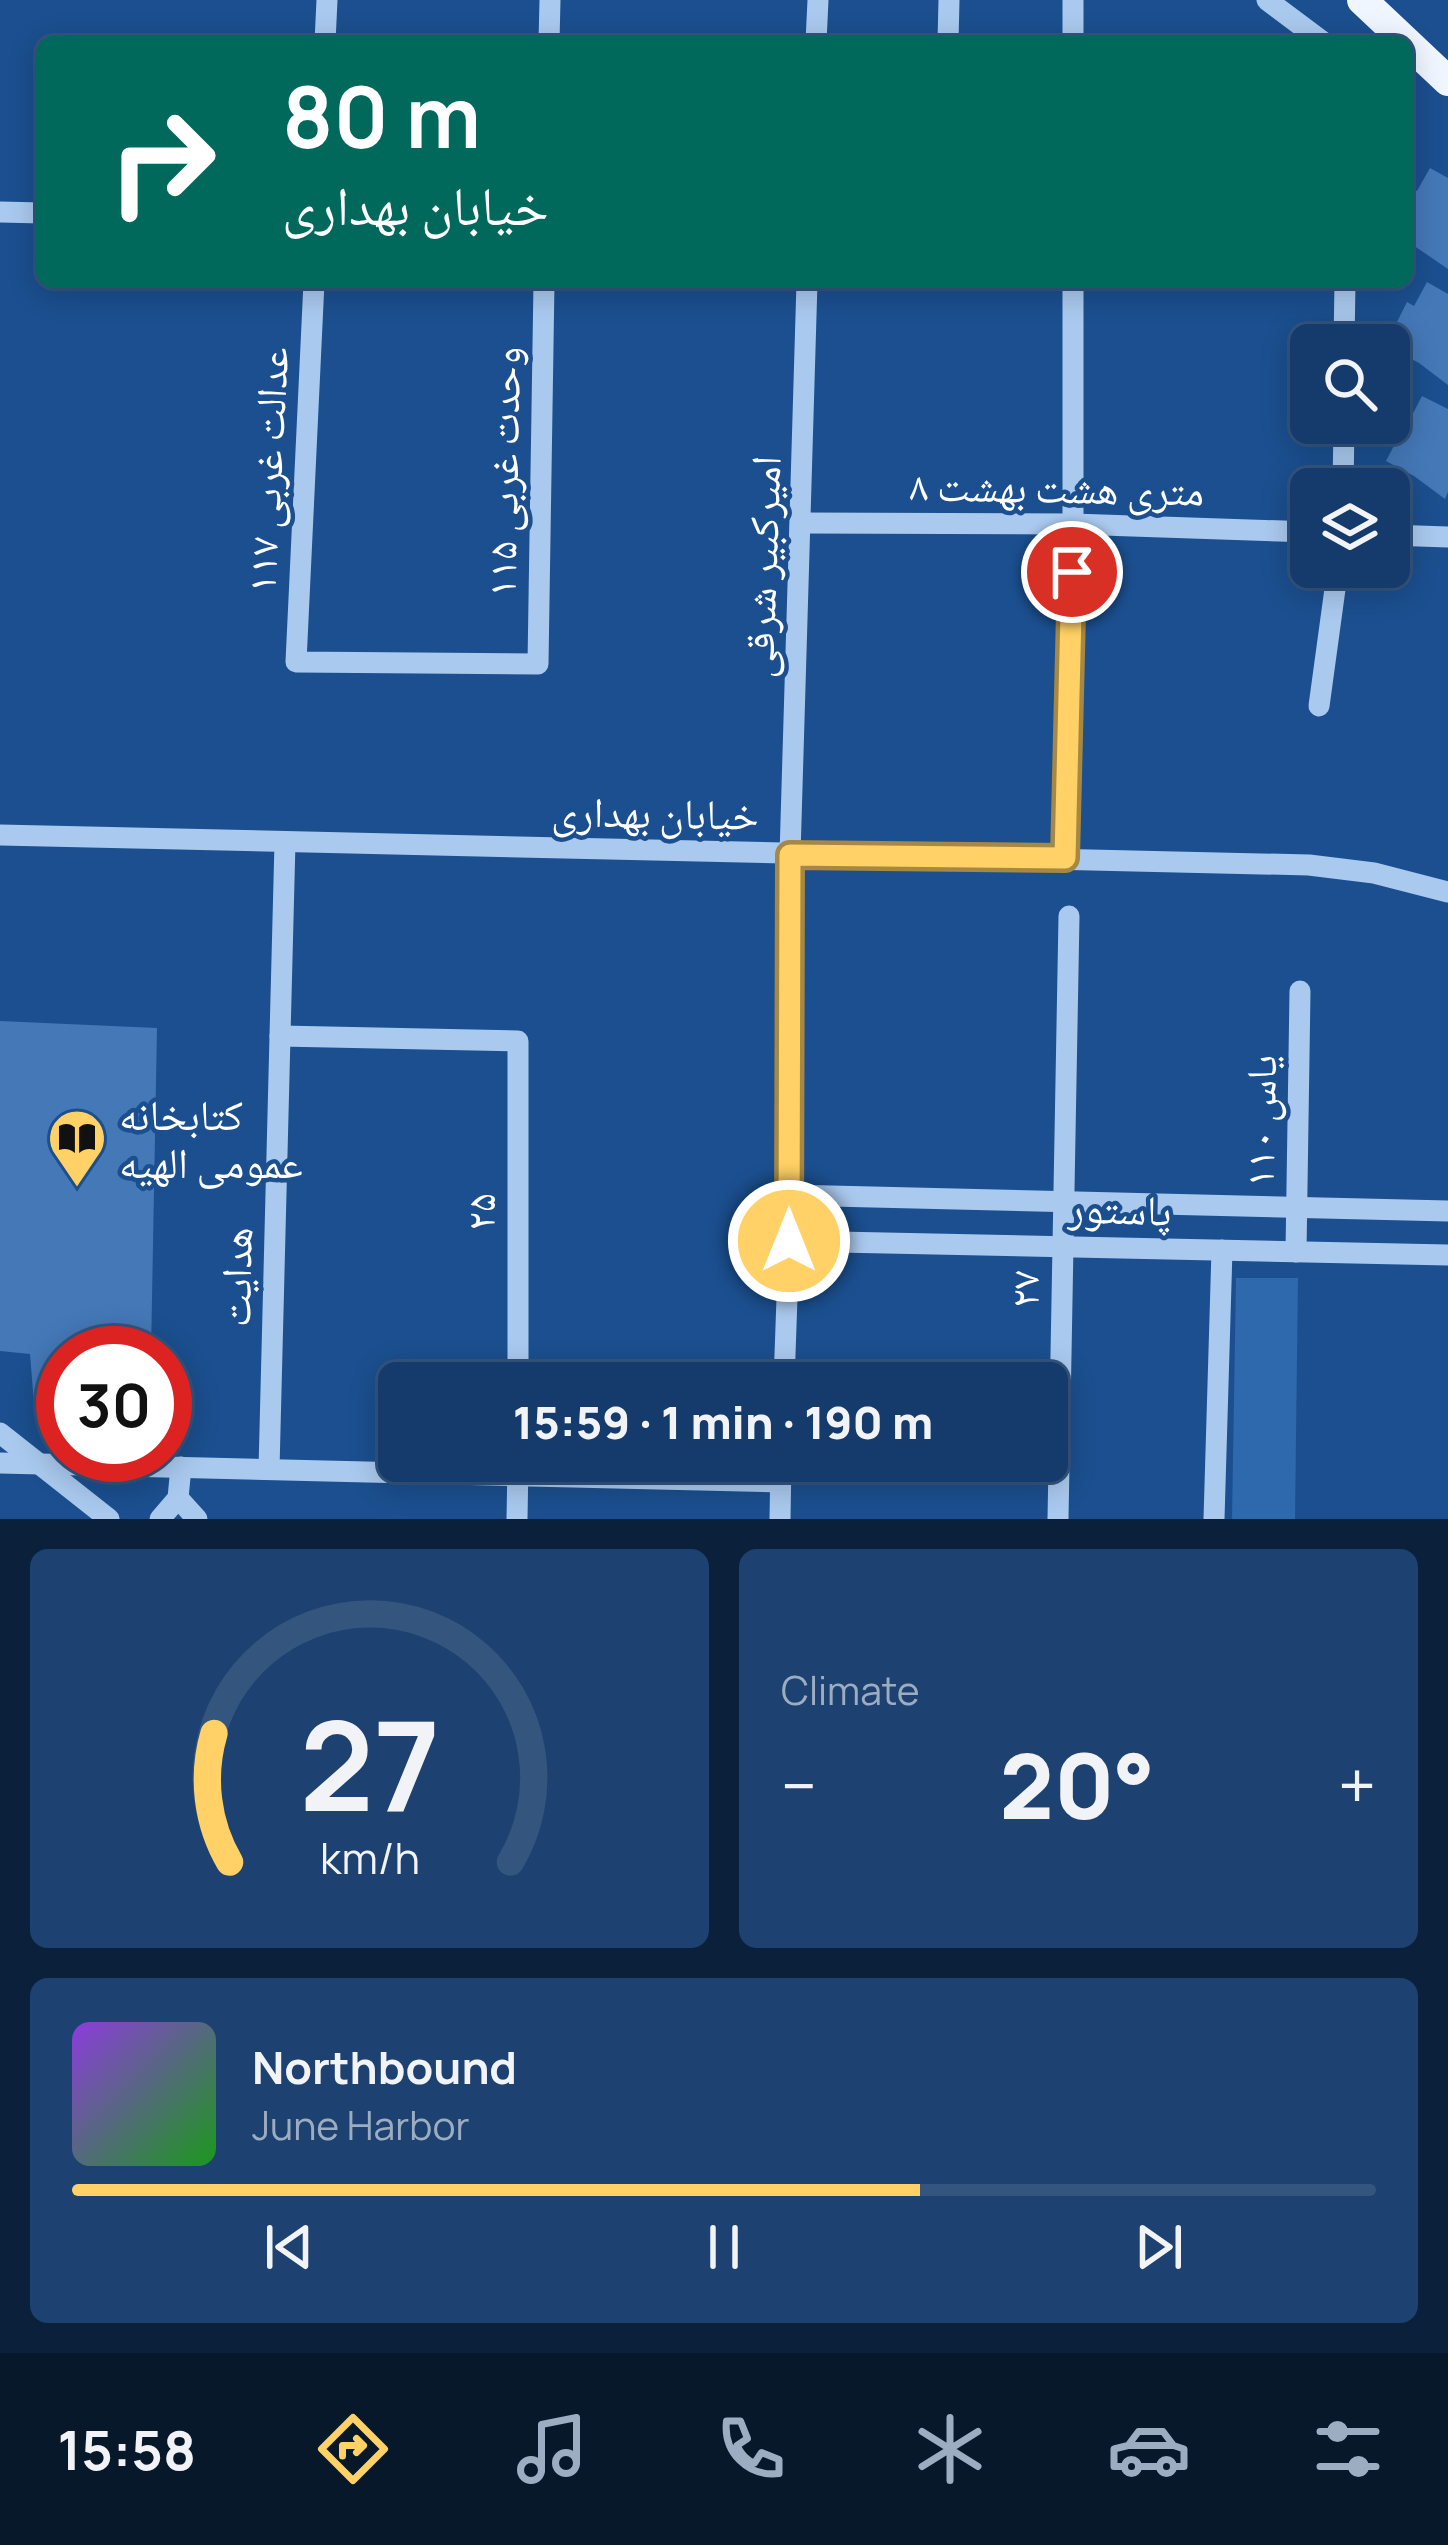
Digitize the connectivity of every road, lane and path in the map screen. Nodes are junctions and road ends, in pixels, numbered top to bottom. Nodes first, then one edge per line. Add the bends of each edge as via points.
1 (326, 0) edge
2 (550, 0) edge
3 (818, 0) edge
4 (950, 0) edge
5 (1073, 0) edge
6 (1267, 0) edge
7 (1363, 0) edge
8 (325, 36) edge
9 (549, 36) edge
10 (816, 36) edge
11 (948, 36) edge
12 (1073, 36) edge
13 (1315, 36) edge
14 (1401, 36) edge
15 (1413, 48) edge
16 (1448, 81) edge
17 (0, 212) edge
18 (36, 213) edge
19 (314, 288) edge
20 (544, 288) edge
21 (807, 288) edge
22 (1073, 288) edge
23 (1345, 288) edge
24 (1344, 324) edge
25 (802, 523) junction
26 (1073, 524) junction
27 (1290, 531) edge
28 (1410, 536) edge
29 (1448, 537) edge
30 (1335, 588) edge
31 (538, 664) joint
32 (1319, 706) dead end
33 (0, 836) edge
34 (285, 842) junction
35 (790, 855) junction
36 (1065, 858) junction
37 (1448, 892) edge
38 (1070, 916) dead end
39 (1300, 991) dead end
40 (280, 1036) junction
41 (789, 1195) junction
42 (1066, 1202) junction
43 (1296, 1208) junction
44 (1448, 1211) edge
45 (789, 1241) junction
46 (1063, 1245) junction
47 (1222, 1250) junction
48 (1296, 1252) junction
49 (1448, 1255) edge
50 (518, 1362) edge
51 (785, 1362) edge
52 (0, 1432) edge
53 (0, 1463) edge
54 (34, 1464) junction
55 (192, 1467) edge
56 (269, 1469) junction
57 (378, 1469) edge
58 (180, 1482) edge
59 (518, 1482) edge
60 (781, 1482) edge
61 (178, 1498) junction
62 (109, 1519) edge
63 (160, 1519) edge
64 (197, 1519) edge
65 (517, 1519) edge
66 (779, 1519) edge
67 (1058, 1519) edge
68 (1214, 1519) edge

1 - 8 street
2 - 9 street
3 - 10 street
4 - 11 street
5 - 12 street
6 - 13 street
7 - 14 main road
15 - 16 main road
17 - 18 street
19 - 31 street, ۱۱۷ عدالت غربی via 296,662
20 - 31 street, ۱۱۵ وحدت غربی
21 - 25 street, امیرکبیر شرقی
22 - 26 street
23 - 24 street
25 - 26 street, ۸ متری هشت بهشت
25 - 35 street, امیرکبیر شرقی
26 - 27 street, ۸ متری هشت بهشت
26 - 36 street
28 - 29 street
30 - 32 street
33 - 34 street, خیابان بهداری
34 - 35 street, خیابان بهداری
34 - 40 street, هدایت
35 - 36 street, خیابان بهداری
35 - 41 street, امیرکبیر شرقی
36 - 37 street, خیابان بهداری via 1309,865
38 - 42 street, ۲۷
39 - 43 street, یاس ۱۱۰
40 - 50 street, ۲۵ via 518,1041
40 - 56 street, هدایت
41 - 42 street
41 - 45 street, امیرکبیر شرقی
42 - 43 street
42 - 46 street, ۲۷
43 - 44 street
43 - 48 street, یاس ۱۱۰
45 - 46 street, پاستور
45 - 51 street, امیرکبیر شرقی
46 - 47 street, پاستور
46 - 67 street, ۲۷
47 - 48 street, پاستور
47 - 68 street
48 - 49 street, پاستور
52 - 54 street
53 - 54 street
54 - 62 street
55 - 56 street
56 - 57 street
58 - 61 street
59 - 65 street
60 - 66 street
61 - 63 street
61 - 64 street

